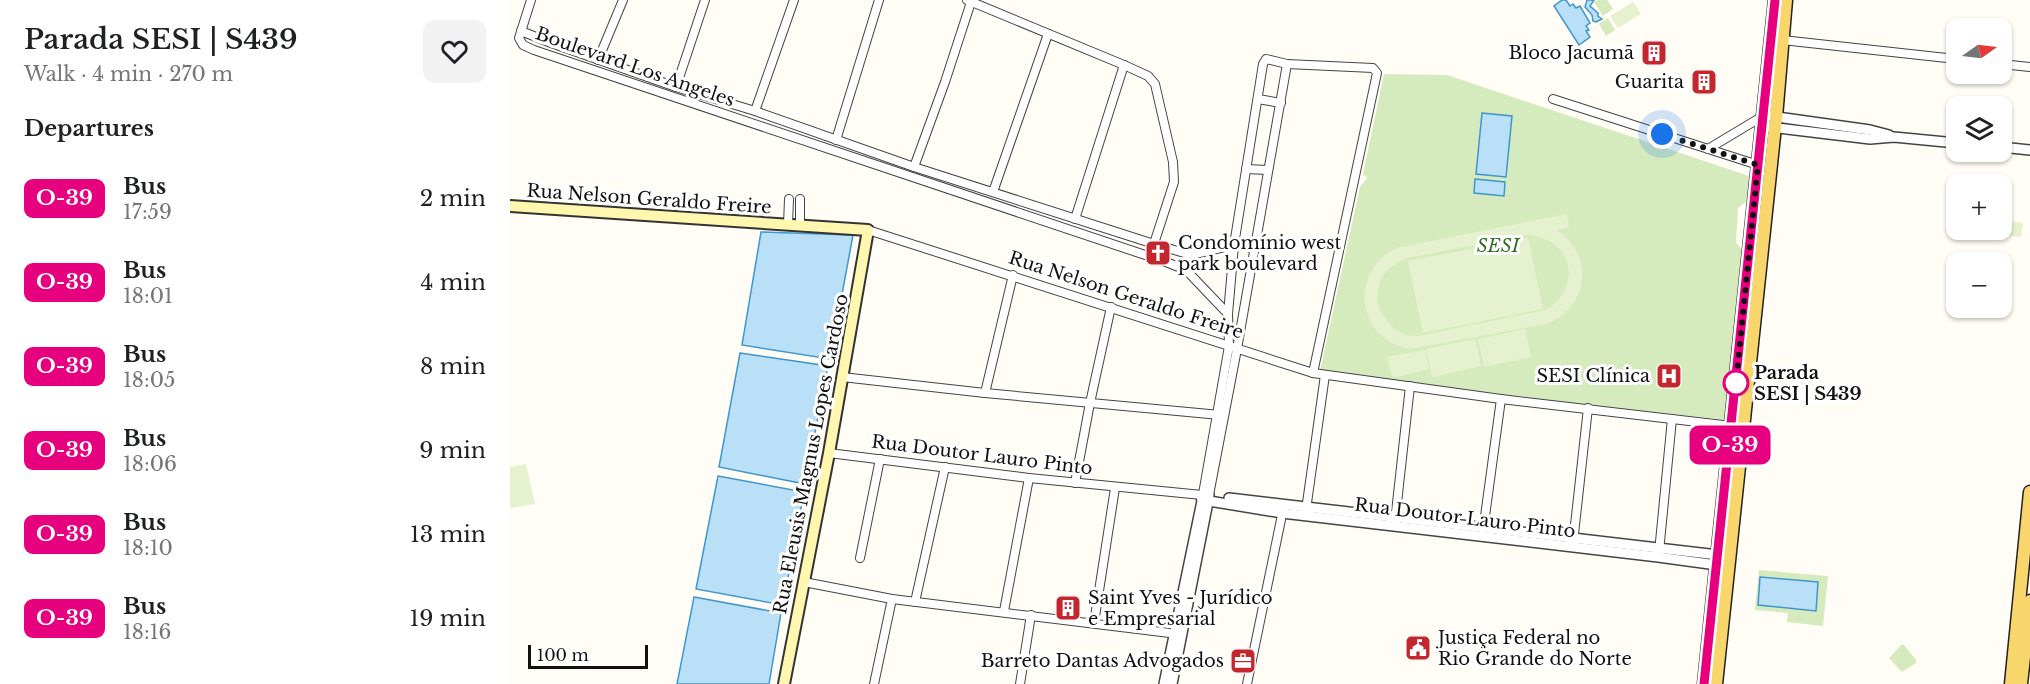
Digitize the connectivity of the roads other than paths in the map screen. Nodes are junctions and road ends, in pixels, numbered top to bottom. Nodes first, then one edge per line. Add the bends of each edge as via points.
1 (531, 0) edge
2 (622, 0) edge
3 (705, 0) edge
4 (794, 0) edge
5 (879, 0) edge
6 (1775, 0) edge
7 (1786, 0) edge
8 (969, 1) edge
9 (521, 31) junction
10 (1048, 34) junction
11 (1782, 40) junction
12 (551, 44) junction
13 (546, 54) junction
14 (1946, 58) edge
15 (598, 60) junction
16 (1287, 64) junction
17 (1124, 65) junction
18 (2012, 65) edge
19 (2030, 67) edge
20 (676, 87) junction
21 (1258, 99) junction
22 (1553, 99) dead end
23 (1281, 103) junction
24 (754, 111) junction
25 (781, 121) junction
26 (1769, 122) junction
27 (778, 131) junction
28 (812, 132) junction
29 (836, 140) junction
30 (808, 142) junction
31 (1946, 142) edge
32 (2012, 148) edge
33 (1708, 149) junction
34 (2030, 150) edge
35 (1758, 165) junction
36 (914, 167) junction
37 (1246, 169) junction
38 (1268, 170) junction
39 (939, 174) junction
40 (969, 184) junction
41 (938, 185) junction
42 (993, 192) junction
43 (966, 195) junction
44 (789, 199) dead end
45 (800, 199) dead end
46 (510, 206) edge
47 (1075, 219) junction
48 (788, 225) junction
49 (800, 226) junction
50 (868, 230) junction
51 (1154, 244) junction
52 (1234, 244) junction
53 (1254, 248) junction
54 (1191, 255) junction
55 (1150, 256) junction
56 (1749, 258) junction
57 (1186, 270) junction
58 (1760, 273) junction
59 (1013, 275) junction
60 (1111, 307) junction
61 (1228, 314) junction
62 (1233, 347) junction
63 (1313, 373) junction
64 (1325, 375) junction
65 (842, 377) junction
66 (1410, 386) junction
67 (985, 393) junction
68 (1501, 399) junction
69 (1089, 403) junction
70 (1588, 408) junction
71 (1221, 416) junction
72 (1672, 419) junction
73 (1732, 426) junction
74 (829, 453) junction
75 (880, 459) junction
76 (945, 467) junction
77 (1029, 478) junction
78 (1075, 483) junction
79 (1115, 488) junction
80 (2030, 492) edge
81 (1206, 498) junction
82 (1283, 509) junction
83 (1306, 512) junction
84 (1395, 522) junction
85 (1483, 532) junction
86 (1573, 542) junction
87 (1659, 552) junction
88 (860, 558) dead end
89 (1718, 560) junction
90 (804, 582) junction
91 (892, 599) junction
92 (915, 602) junction
93 (2030, 603) edge
94 (1725, 606) junction
95 (1004, 611) junction
96 (1031, 615) junction
97 (1711, 622) junction
98 (1094, 623) junction
99 (1178, 634) junction
100 (784, 684) edge
101 (874, 684) edge
102 (1020, 684) edge
103 (1164, 684) edge
104 (1172, 684) edge
105 (1247, 684) edge
106 (1704, 684) edge
107 (1716, 684) edge
108 (2011, 684) edge
109 (2021, 684) edge

1 - 9 street
2 - 15 street
3 - 20 street
4 - 24 street
5 - 29 street
6 - 26 main road
7 - 11 main road
8 - 10 street
8 - 36 street
9 - 12 street, Boulevard Los Angeles
9 - 13 street, Boulevard Los Angeles via 523,45
10 - 17 street
10 - 42 street
11 - 14 street
11 - 26 main road
12 - 13 street
12 - 15 street, Boulevard Los Angeles
13 - 27 street, Boulevard Los Angeles
15 - 20 street, Boulevard Los Angeles
16 - 21 street via 1265,60
16 - 23 street
16 - 63 street via 1373,68 1377,73
17 - 47 street
17 - 51 street via 1148,76 1155,84 1173,162 1174,182
18 - 19 street
20 - 24 street, Boulevard Los Angeles
21 - 23 street
21 - 37 street
22 - 33 street
23 - 38 street
24 - 25 street, Boulevard Los Angeles
25 - 27 street via 783,129
25 - 28 street, Boulevard Los Angeles
26 - 31 street via 1870,130 1894,137
26 - 33 street
26 - 35 main road
26 - 58 main road
27 - 30 street, Boulevard Los Angeles
28 - 29 street, Boulevard Los Angeles
28 - 30 street via 805,137
29 - 36 street, Boulevard Los Angeles
30 - 41 street, Boulevard Los Angeles
32 - 34 street
33 - 35 street
35 - 56 main road
36 - 39 street, Boulevard Los Angeles
37 - 38 street
37 - 52 street
38 - 53 street
39 - 40 street, Boulevard Los Angeles
39 - 41 street via 943,180
40 - 42 street, Boulevard Los Angeles
40 - 43 street via 961,188
41 - 43 street, Boulevard Los Angeles
42 - 47 street, Boulevard Los Angeles
43 - 55 street, Boulevard Los Angeles
44 - 48 street
45 - 49 street
46 - 48 main road, Rua Nelson Geraldo Freire
47 - 51 street, Boulevard Los Angeles
48 - 49 main road, Rua Nelson Geraldo Freire
49 - 50 main road, Rua Nelson Geraldo Freire
50 - 59 street, Rua Nelson Geraldo Freire
50 - 65 main road, Rua Eleusis Magnus Lopes Cardoso
51 - 54 street, Boulevard Los Angeles
51 - 55 street
52 - 53 street
52 - 54 street
52 - 61 street
53 - 62 street
54 - 57 street
55 - 57 street, Boulevard Los Angeles
56 - 58 main road
56 - 73 main road
57 - 61 street, Boulevard Los Angeles
58 - 94 main road
59 - 60 street, Rua Nelson Geraldo Freire
59 - 67 street
60 - 62 street, Rua Nelson Geraldo Freire
60 - 69 street
61 - 62 street
62 - 63 street, Rua Nelson Geraldo Freire
62 - 71 street
63 - 64 street, Rua Nelson Geraldo Freire
64 - 66 street, Rua Nelson Geraldo Freire
64 - 83 street
65 - 67 street
65 - 74 main road, Rua Eleusis Magnus Lopes Cardoso
66 - 68 street, Rua Nelson Geraldo Freire
66 - 84 street
67 - 69 street
68 - 70 street, Rua Nelson Geraldo Freire
68 - 85 street
69 - 71 street
69 - 78 street
70 - 72 street, Rua Nelson Geraldo Freire
70 - 86 street
71 - 81 street
72 - 73 street, Rua Nelson Geraldo Freire
72 - 87 street
73 - 89 main road
74 - 75 street, Rua Doutor Lauro Pinto
74 - 90 main road, Rua Eleusis Magnus Lopes Cardoso
75 - 76 street, Rua Doutor Lauro Pinto
75 - 88 street
76 - 77 street, Rua Doutor Lauro Pinto
76 - 92 street
77 - 78 street, Rua Doutor Lauro Pinto
77 - 95 street via 1018,513
78 - 79 street, Rua Doutor Lauro Pinto
79 - 81 street, Rua Doutor Lauro Pinto
79 - 98 street
80 - 108 main road
81 - 82 street, Rua Doutor Lauro Pinto
81 - 99 street
82 - 83 street, Rua Doutor Lauro Pinto
82 - 105 street
83 - 84 street, Rua Doutor Lauro Pinto
84 - 85 street, Rua Doutor Lauro Pinto
85 - 86 street, Rua Doutor Lauro Pinto
86 - 87 street, Rua Doutor Lauro Pinto
87 - 89 street, Rua Doutor Lauro Pinto
89 - 97 main road
90 - 91 street
90 - 100 main road, Rua Eleusis Magnus Lopes Cardoso
91 - 92 street
91 - 101 street
92 - 95 street
93 - 109 main road
94 - 97 main road
94 - 107 main road
95 - 96 street
96 - 98 street
96 - 102 street
97 - 106 main road
98 - 99 street
99 - 103 street
99 - 104 street

